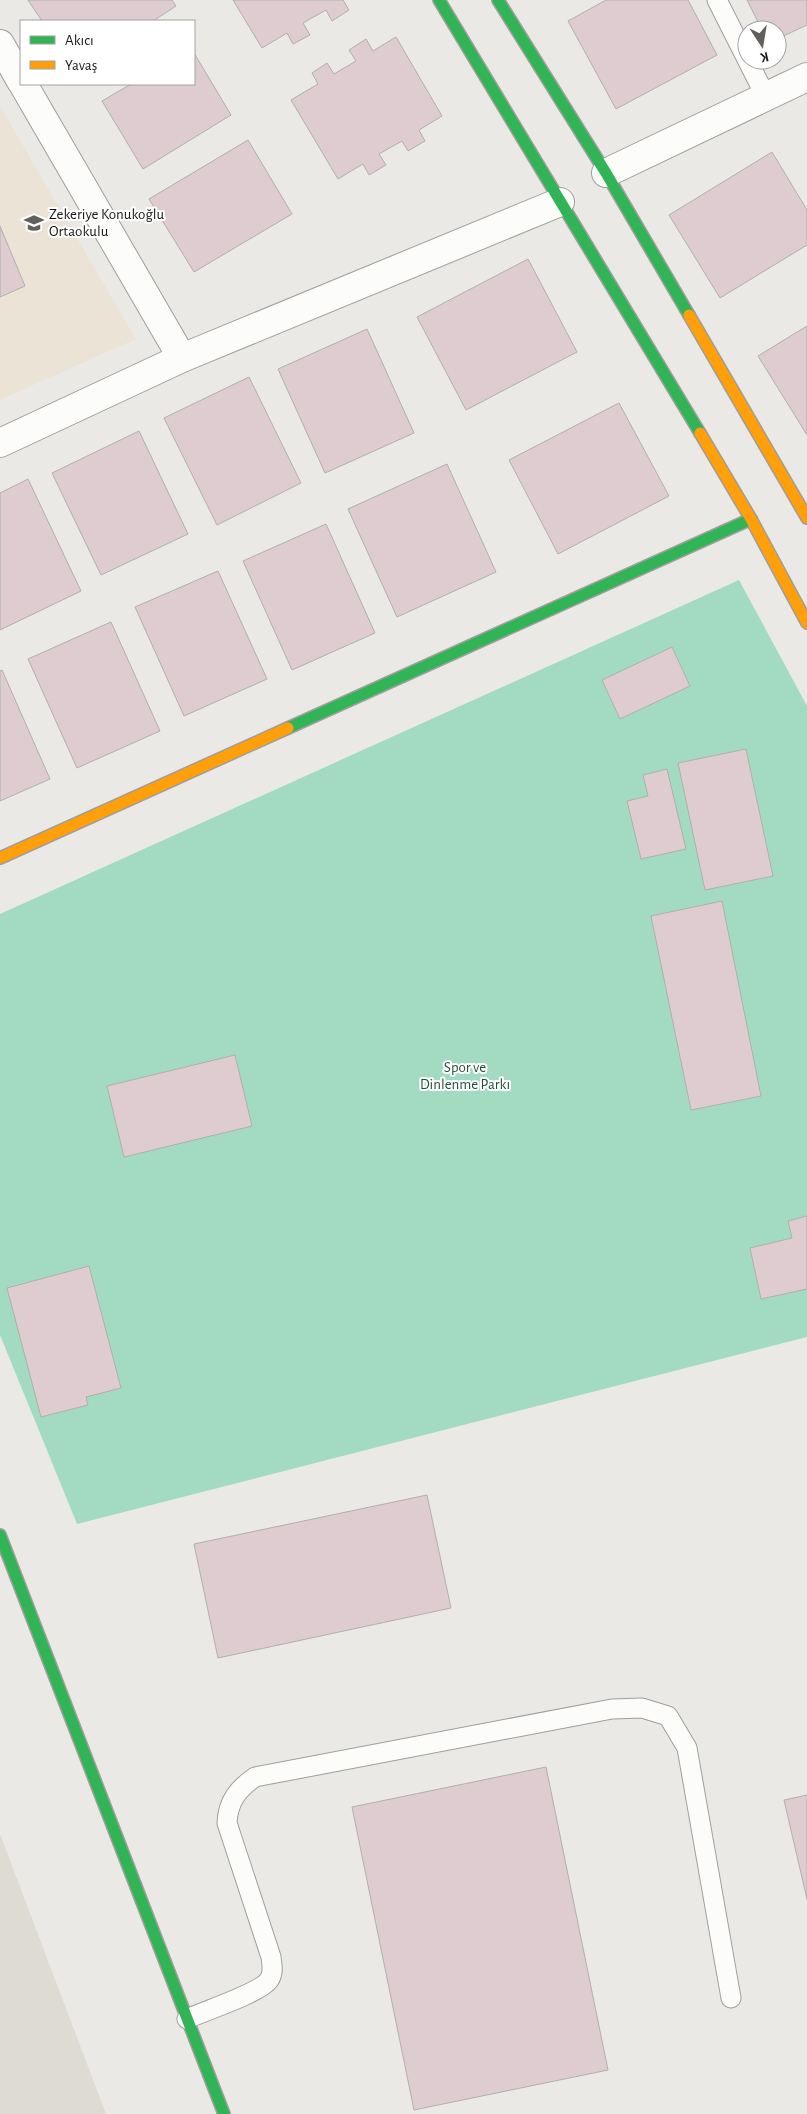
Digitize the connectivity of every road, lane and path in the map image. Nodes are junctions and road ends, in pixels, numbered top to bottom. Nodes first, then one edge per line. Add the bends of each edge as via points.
1 (439, 0) edge
2 (498, 0) edge
3 (717, 0) edge
4 (0, 44) edge
5 (807, 77) edge
6 (20, 78) edge
7 (24, 85) edge
8 (766, 97) junction
9 (606, 174) junction
10 (560, 202) junction
11 (182, 358) junction
12 (0, 443) edge
13 (803, 503) edge
14 (751, 519) junction
15 (807, 623) edge
16 (0, 858) edge
17 (0, 1536) edge
18 (731, 1998) dead end
19 (187, 2018) junction
20 (224, 2114) edge

1 - 10 street
2 - 9 street
3 - 8 lane
4 - 6 street
5 - 8 street
7 - 11 street
8 - 9 street
9 - 13 street
10 - 11 street
10 - 14 street
11 - 12 street
14 - 15 street
14 - 16 street
17 - 19 street
18 - 19 lane via 687,1748 668,1716 642,1708 612,1709 255,1777 244,1785 228,1808 227,1823 273,1969 269,1980 258,1989
19 - 20 street

